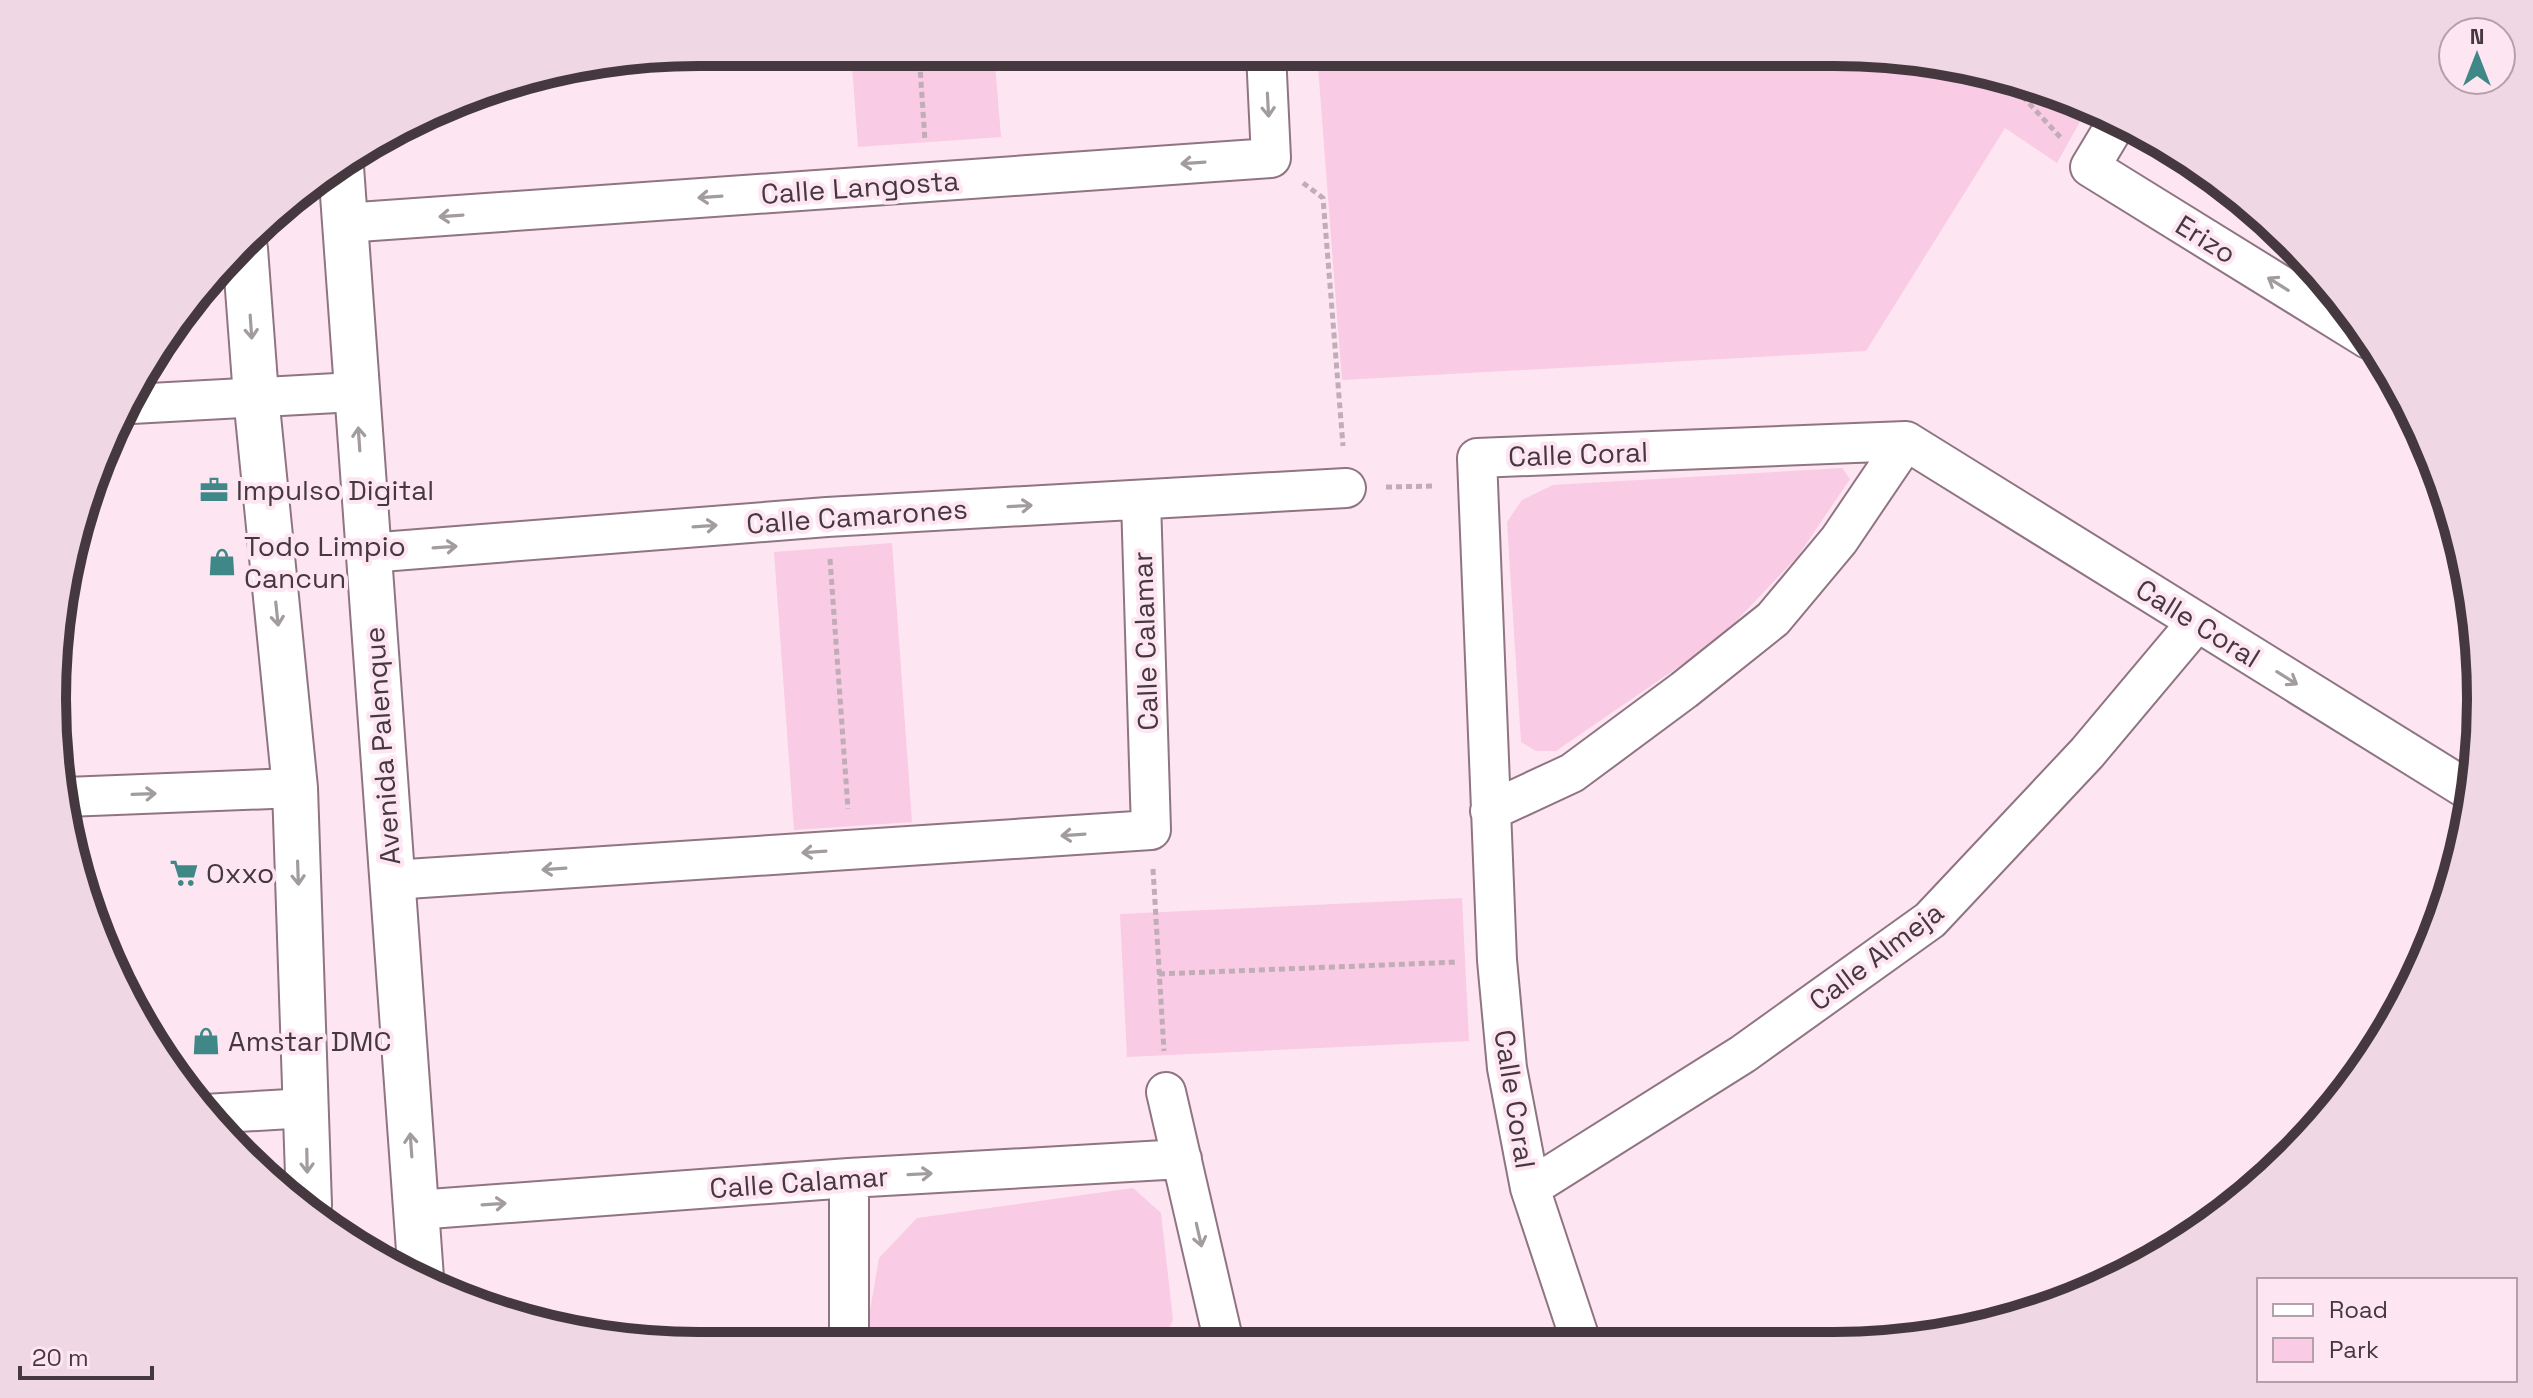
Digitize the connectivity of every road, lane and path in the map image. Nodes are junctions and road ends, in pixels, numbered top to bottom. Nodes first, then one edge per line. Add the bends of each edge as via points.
1 (920, 66) edge
2 (1267, 66) edge
3 (2022, 95) edge
4 (2112, 130) edge
5 (1271, 158) junction
6 (2090, 167) junction
7 (342, 177) edge
8 (928, 182) junction
9 (344, 223) junction
10 (246, 257) edge
11 (2343, 323) edge
12 (355, 392) junction
13 (256, 396) junction
14 (139, 404) edge
15 (1906, 441) junction
16 (1479, 485) junction
17 (1346, 488) junction
18 (1141, 500) junction
19 (827, 517) junction
20 (368, 553) junction
21 (2197, 622) junction
22 (2461, 786) edge
23 (295, 788) junction
24 (74, 797) edge
25 (1490, 811) junction
26 (1151, 830) junction
27 (851, 849) junction
28 (392, 880) junction
29 (1497, 960) junction
30 (1159, 974) junction
31 (1166, 1092) joint
32 (307, 1108) junction
33 (221, 1113) edge
34 (1182, 1159) junction
35 (849, 1178) junction
36 (1530, 1188) junction
37 (309, 1197) edge
38 (416, 1210) junction
39 (420, 1268) edge
40 (849, 1332) edge
41 (1221, 1332) edge
42 (1578, 1332) edge

1 - 8 path
2 -> 5 street
3 - 6 path
4 - 6 street
5 -> 8 street, Calle Langosta
5 - 17 path via 1323,198
11 -> 6 street, Erizo
7 - 9 street, Avenida Palenque
8 -> 9 street, Calle Langosta
9 - 12 street, Avenida Palenque
10 -> 13 street
12 - 13 street
20 -> 12 street, Avenida Palenque
13 - 14 street
13 -> 23 street
15 - 16 street, Calle Coral via 1477,458
15 - 21 street, Calle Coral
15 - 25 street via 1839,540 1773,619 1572,773
16 - 17 path
16 - 25 street, Calle Coral
17 - 18 street, Calle Camarones
19 -> 18 street, Calle Camarones
18 - 26 street, Calle Calamar
20 -> 19 street, Calle Camarones
19 - 27 path
20 - 28 street, Avenida Palenque
21 -> 22 street, Calle Coral
21 - 36 street, Calle Almeja via 2087,753 1930,920 1743,1054
24 -> 23 street
23 -> 32 street
25 - 29 street, Calle Coral
26 -> 27 street
26 - 30 path
27 -> 28 street
38 -> 28 street, Avenida Palenque
29 - 30 path
29 - 36 street, Calle Coral via 1507,1068
30 - 31 path
31 - 34 street
32 - 33 street
32 -> 37 street
35 -> 34 street, Calle Calamar
34 -> 41 street
38 -> 35 street, Calle Calamar
35 - 40 street
36 - 42 street, Calle Coral
38 - 39 street, Avenida Palenque

